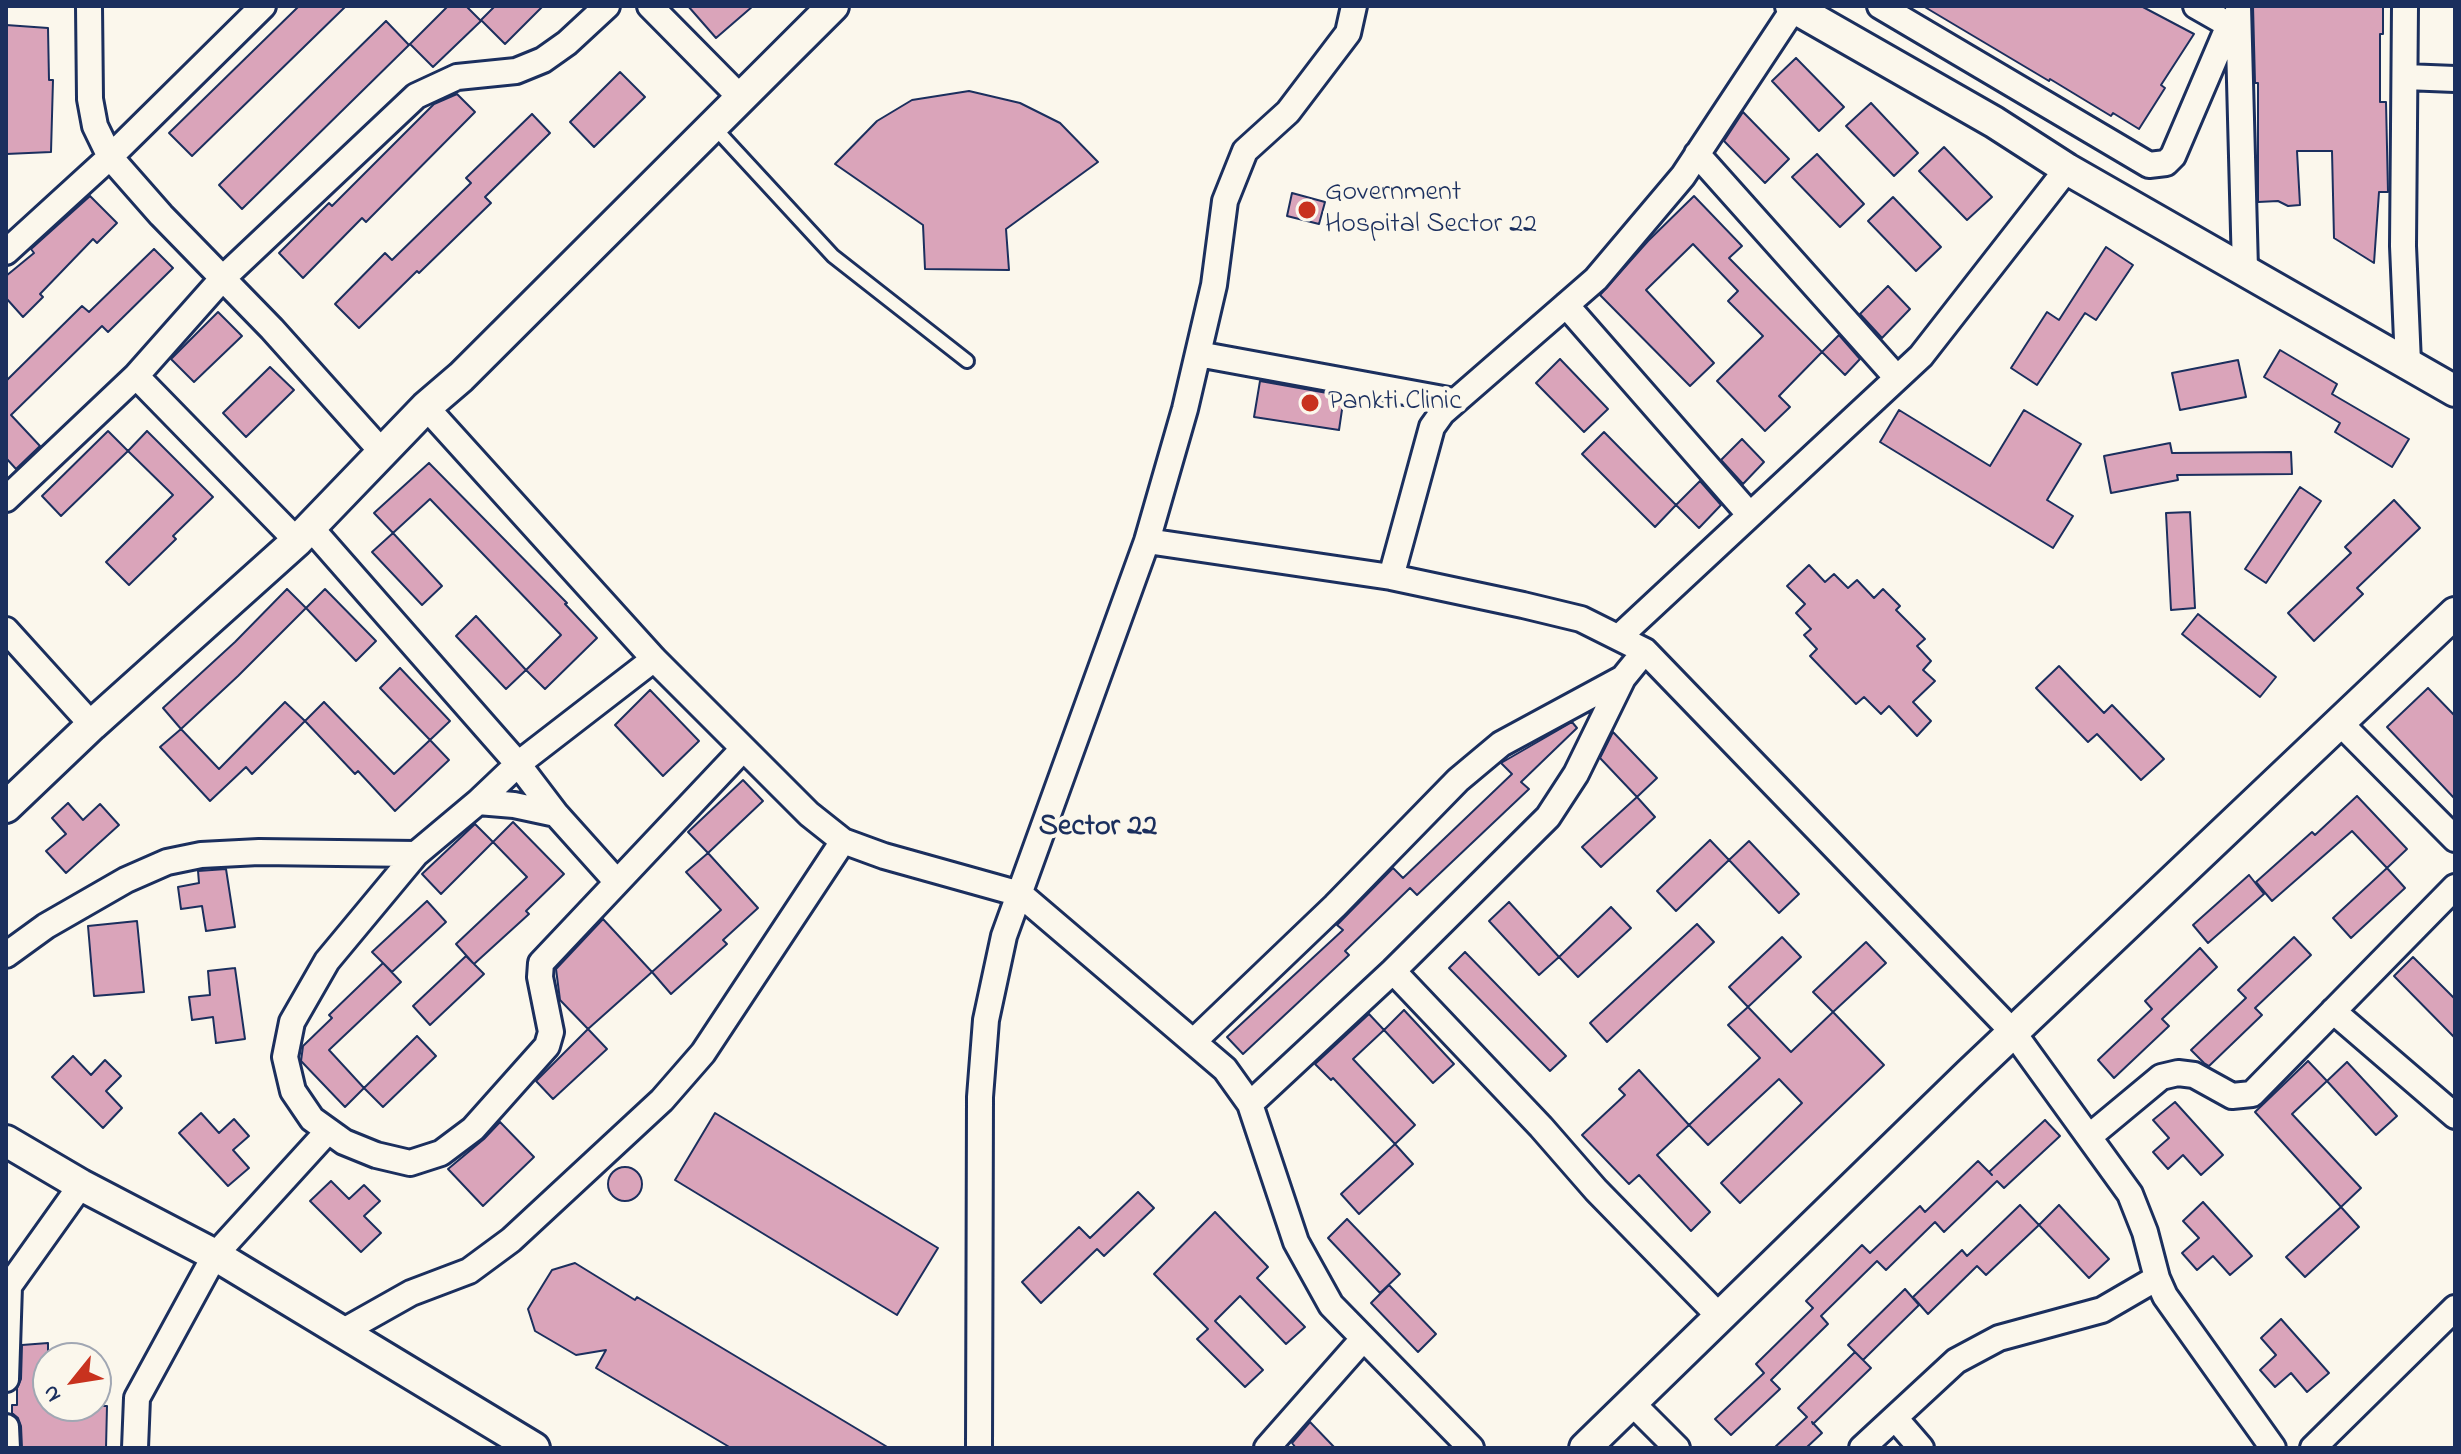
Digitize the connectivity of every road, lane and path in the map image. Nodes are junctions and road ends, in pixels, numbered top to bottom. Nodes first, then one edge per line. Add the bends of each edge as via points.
1 (89, 6) edge
2 (263, 6) edge
3 (607, 6) edge
4 (650, 6) edge
5 (833, 6) edge
6 (1354, 6) edge
7 (1880, 6) edge
8 (2196, 6) edge
9 (2405, 6) edge
10 (1792, 7) edge
11 (2235, 21) edge
12 (2405, 77) junction
13 (2455, 79) edge
14 (740, 97) junction
15 (713, 126) junction
16 (1697, 154) junction
17 (110, 157) junction
18 (2067, 169) junction
19 (6, 252) edge
20 (2245, 269) junction
21 (222, 279) junction
22 (1566, 305) junction
23 (1198, 354) junction
24 (967, 361) dead end
25 (2408, 363) junction
26 (136, 376) junction
27 (1897, 378) junction
28 (2455, 391) edge
29 (1454, 401) junction
30 (426, 407) junction
31 (384, 454) junction
32 (6, 499) edge
33 (1749, 514) junction
34 (304, 534) junction
35 (1147, 541) junction
36 (1391, 577) junction
37 (2455, 613) edge
38 (6, 630) edge
39 (1619, 637) junction
40 (1645, 651) junction
41 (654, 659) junction
42 (1623, 678) junction
43 (2340, 723) junction
44 (92, 725) junction
45 (742, 750) junction
46 (518, 764) junction
47 (478, 802) junction
48 (6, 807) edge
49 (556, 814) junction
50 (2455, 839) edge
51 (843, 841) junction
52 (416, 854) junction
53 (617, 882) junction
54 (2455, 887) edge
55 (1020, 894) junction
56 (6, 955) edge
57 (1393, 971) junction
58 (2333, 1011) junction
59 (2013, 1032) junction
60 (1194, 1041) junction
61 (1250, 1104) junction
62 (2455, 1116) edge
63 (328, 1131) junction
64 (2090, 1136) junction
65 (6, 1141) edge
66 (81, 1185) junction
67 (215, 1255) junction
68 (2157, 1278) junction
69 (7, 1286) edge
70 (2455, 1308) edge
71 (1720, 1317) junction
72 (340, 1333) junction
73 (1363, 1339) junction
74 (6, 1379) edge
75 (1632, 1403) junction
76 (1895, 1418) junction
77 (6, 1427) edge
78 (7, 1448) edge
79 (135, 1448) edge
80 (534, 1448) edge
81 (979, 1448) edge
82 (1267, 1448) edge
83 (1471, 1448) edge
84 (1585, 1448) edge
85 (1677, 1448) edge
86 (1862, 1448) edge
87 (1921, 1448) edge
88 (2273, 1448) edge
89 (2313, 1448) edge

1 - 17 street via 90,99 95,126
2 - 17 street
3 - 21 street via 543,60 516,71 457,77 416,96
4 - 14 street
5 - 14 street
6 - 23 street via 1348,33 1288,112 1245,151 1225,201
7 - 11 street via 2149,165 2166,163 2173,156
8 - 11 street
9 - 12 street
10 - 16 street
10 - 18 street
11 - 20 street
12 - 13 street
12 - 25 street
14 - 15 street
15 - 24 lane via 833,256
15 - 30 street
16 - 22 street via 1596,279
16 - 27 street
17 - 19 street
17 - 21 street
18 - 20 street
18 - 27 street via 1921,356
20 - 25 street
21 - 26 street
21 - 31 street
22 - 29 street
22 - 33 street
23 - 29 street
23 - 35 street
25 - 28 street
26 - 32 street
26 - 34 street
27 - 33 street
29 - 36 street via 1432,427
30 - 31 street
30 - 41 street
31 - 34 street
33 - 39 street
34 - 44 street
34 - 46 street
35 - 36 street
35 - 55 street
36 - 39 street via 1581,619
37 - 43 street
38 - 44 street
39 - 40 street
40 - 42 street
40 - 59 street
41 - 45 street
41 - 46 street
42 - 57 street via 1576,774 1548,817
42 - 60 street via 1501,744 1469,771
43 - 50 street
43 - 59 street
44 - 48 street
45 - 51 street
45 - 53 street
46 - 47 street
46 - 49 street
47 - 49 street
47 - 52 street
49 - 53 street
51 - 55 street
51 - 72 street via 703,1053 662,1100 511,1240 469,1271 411,1293
52 - 56 street via 259,852 167,862 46,926
52 - 63 street via 327,961 292,1022 285,1057 293,1091 312,1119
53 - 63 street via 541,963 551,1032 547,1046 473,1129 441,1153 410,1163 376,1155
54 - 58 street
55 - 60 street
55 - 81 street via 1004,936 986,1020 980,1097
57 - 61 street
57 - 71 street
58 - 62 street
58 - 64 street via 2252,1094 2232,1096 2194,1075 2161,1077
59 - 64 street
59 - 71 street
60 - 61 street via 1225,1069
61 - 73 street via 1296,1242 1331,1305
63 - 67 street
64 - 68 street via 2130,1194
65 - 66 street
66 - 67 street
66 - 69 street
67 - 72 street
67 - 79 street via 137,1398
68 - 76 street via 2102,1310 1999,1338 1956,1361
68 - 88 street
69 - 74 street
70 - 89 street
71 - 75 street
72 - 80 street
73 - 82 street
73 - 83 street
75 - 84 street
75 - 85 street
76 - 86 street
76 - 87 street
77 - 78 street

